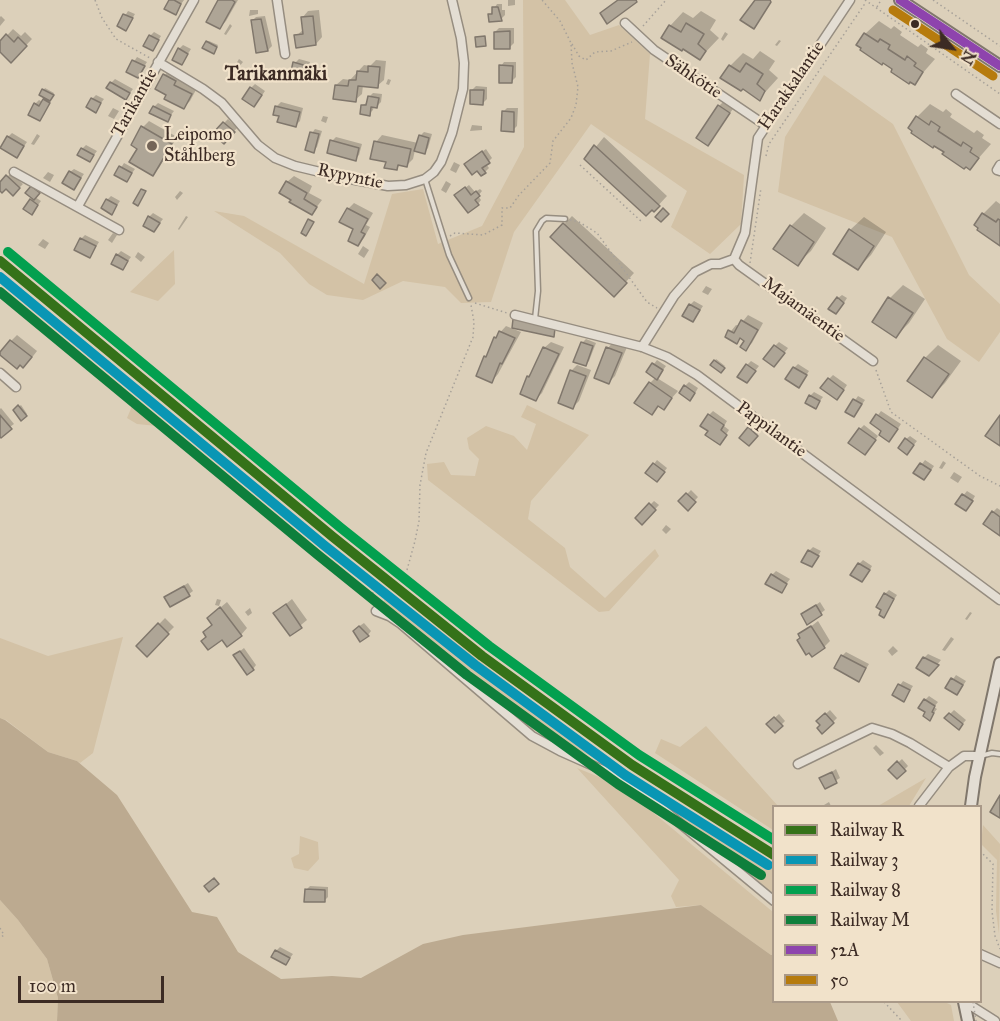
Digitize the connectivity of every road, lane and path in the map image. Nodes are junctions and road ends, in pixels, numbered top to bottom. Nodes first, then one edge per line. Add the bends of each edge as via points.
1 (95, 0) edge
2 (194, 0) edge
3 (277, 0) edge
4 (452, 0) edge
5 (542, 0) edge
6 (666, 0) edge
7 (850, 0) edge
8 (881, 0) edge
9 (900, 0) edge
10 (933, 0) edge
11 (866, 1) edge
12 (876, 8) junction
13 (907, 20) dead end
14 (625, 23) dead end
15 (638, 35) junction
16 (918, 37) junction
17 (571, 44) junction
18 (1000, 46) edge
19 (285, 54) dead end
20 (158, 62) junction
21 (1000, 66) edge
22 (956, 93) dead end
23 (1000, 94) edge
24 (1000, 124) edge
25 (765, 125) junction
26 (764, 161) dead end
27 (580, 165) dead end
28 (1000, 165) edge
29 (1000, 171) edge
30 (14, 172) dead end
31 (425, 179) junction
32 (762, 182) dead end
33 (78, 207) junction
34 (565, 219) joint
35 (642, 222) dead end
36 (119, 230) dead end
37 (443, 238) junction
38 (734, 258) junction
39 (747, 270) junction
40 (0, 275) edge
41 (469, 298) junction
42 (663, 311) junction
43 (515, 315) joint
44 (535, 319) junction
45 (642, 347) junction
46 (873, 361) joint
47 (0, 373) edge
48 (16, 387) dead end
49 (1000, 486) edge
50 (407, 570) dead end
51 (1000, 600) edge
52 (376, 611) joint
53 (1000, 663) edge
54 (1000, 754) edge
55 (980, 756) junction
56 (798, 764) dead end
57 (949, 767) junction
58 (920, 805) edge
59 (971, 805) edge
60 (982, 852) edge
61 (772, 899) edge
62 (0, 928) edge
63 (0, 938) edge
64 (1000, 949) edge
65 (982, 954) edge
66 (1000, 963) edge
67 (885, 1003) edge
68 (965, 1003) edge
69 (967, 1003) edge
70 (973, 1003) edge
71 (902, 1021) edge
72 (968, 1021) edge
73 (976, 1021) edge
74 (995, 1021) edge

1 - 20 path via 116,39
2 - 20 street, Tarikantie
3 - 19 street
4 - 31 street via 463,54 463,89 441,162
5 - 17 path via 560,21
6 - 15 path
7 - 25 street, Harakkalantie
8 - 12 path
9 - 21 street
10 - 18 path
11 - 12 path
11 - 26 path via 769,144
12 - 16 path
13 - 16 path via 923,30
14 - 15 street, Sähkötie
15 - 17 path via 624,46 595,52 586,60
15 - 25 street, Sähkötie
16 - 23 path
17 - 37 path via 578,87 576,105 553,141 550,163 510,208 502,208 502,225 483,235 455,233
20 - 31 street, Rypyntie via 222,102 258,145 275,158 388,186
20 - 33 street, Tarikantie
22 - 24 street
25 - 38 street, Harakkalantie via 758,138 745,232
27 - 35 path
28 - 29 street
30 - 33 street
31 - 37 lane
32 - 39 path via 752,259
33 - 36 street
34 - 42 path via 597,233 647,302
34 - 44 lane via 546,218 536,231
37 - 41 lane
38 - 39 street, Majamäentie
38 - 42 street via 694,272
39 - 46 street, Majamäentie
40 - 52 path via 371,586
41 - 43 path via 478,305
41 - 50 path via 473,337 426,453 419,521
42 - 45 street
43 - 44 street, Pappilantie
44 - 45 street, Pappilantie
45 - 51 street, Pappilantie via 697,375
46 - 49 path via 891,412
47 - 48 street
52 - 61 street via 401,624 532,736 623,779 647,796
53 - 55 street
54 - 55 lane
55 - 57 street via 964,756
55 - 59 street
56 - 57 street via 872,728 910,743
57 - 58 street
60 - 64 path via 993,864 992,911
62 - 63 path via 4,935
65 - 66 street
67 - 71 path
68 - 72 street
69 - 74 street
70 - 73 path, bridge

